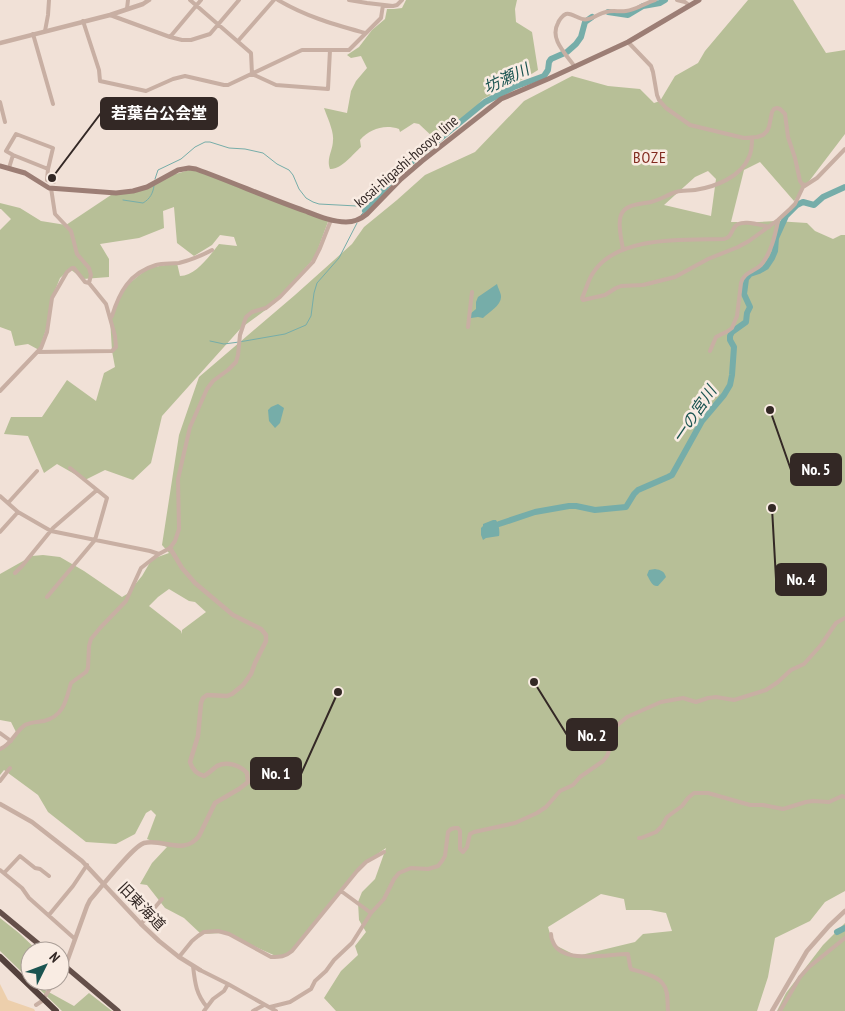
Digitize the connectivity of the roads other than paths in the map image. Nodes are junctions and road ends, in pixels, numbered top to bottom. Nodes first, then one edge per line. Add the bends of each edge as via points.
1 (49, 0) edge
2 (128, 0) edge
3 (149, 0) edge
4 (190, 0) edge
5 (201, 0) edge
6 (239, 0) edge
7 (276, 0) edge
8 (349, 0) edge
9 (402, 0) edge
10 (655, 0) edge
11 (677, 0) edge
12 (698, 0) edge
13 (196, 5) junction
14 (383, 5) junction
15 (689, 5) junction
16 (127, 10) junction
17 (110, 15) junction
18 (83, 21) junction
19 (218, 24) junction
20 (45, 31) junction
21 (365, 33) junction
22 (33, 34) junction
23 (170, 37) junction
24 (238, 41) junction
25 (628, 42) junction
26 (0, 43) edge
27 (330, 50) junction
28 (576, 67) junction
29 (252, 74) junction
30 (0, 102) edge
31 (53, 104) dead end
32 (5, 122) dead end
33 (752, 138) junction
34 (845, 149) edge
35 (13, 155) junction
36 (0, 166) edge
37 (9, 168) junction
38 (48, 169) junction
39 (54, 182) dead end
40 (805, 186) junction
41 (51, 188) junction
42 (331, 220) junction
43 (778, 220) junction
44 (769, 227) junction
45 (212, 250) dead end
46 (623, 250) junction
47 (89, 283) junction
48 (472, 292) dead end
49 (110, 318) junction
50 (468, 327) dead end
51 (710, 351) dead end
52 (37, 352) junction
53 (0, 391) edge
54 (70, 468) dead end
55 (37, 471) dead end
56 (97, 490) junction
57 (0, 496) edge
58 (8, 503) junction
59 (18, 512) junction
60 (51, 531) junction
61 (0, 532) edge
62 (95, 540) junction
63 (170, 548) junction
64 (159, 554) junction
65 (15, 573) dead end
66 (47, 597) dead end
67 (845, 618) edge
68 (0, 733) edge
69 (11, 742) junction
70 (0, 749) edge
71 (10, 768) dead end
72 (0, 782) edge
73 (845, 797) edge
74 (0, 804) edge
75 (639, 838) dead end
76 (384, 852) dead end
77 (87, 865) junction
78 (2, 872) edge
79 (49, 876) dead end
80 (104, 884) junction
81 (341, 891) junction
82 (162, 899) dead end
83 (845, 911) edge
84 (0, 912) edge
85 (371, 913) junction
86 (49, 915) junction
87 (141, 924) junction
88 (551, 934) dead end
89 (845, 938) edge
90 (76, 939) junction
91 (35, 941) edge
92 (70, 956) edge
93 (0, 957) edge
94 (179, 957) junction
95 (0, 962) edge
96 (193, 966) junction
97 (70, 970) edge
98 (200, 970) joint
99 (228, 984) junction
100 (48, 991) edge
101 (39, 1003) junction
102 (264, 1005) junction
103 (270, 1007) junction
104 (206, 1009) edge
105 (54, 1011) edge
106 (118, 1011) edge
107 (253, 1011) edge
108 (276, 1011) edge
109 (668, 1011) edge
110 (772, 1011) edge
111 (780, 1011) edge

1 - 20 street
2 - 16 street
3 - 16 street
4 - 13 street
5 - 13 street
6 - 19 street
7 - 21 street via 322,21
7 - 24 street
8 - 14 street
9 - 14 street via 397,5
10 - 28 street via 632,10 608,11 588,19 568,14 563,16 555,29 555,37
11 - 15 street
12 - 15 main road, kosai-higashi-hosoya line
13 - 19 street
13 - 23 street
14 - 21 street via 381,18
15 - 25 main road, kosai-higashi-hosoya line
16 - 17 street
17 - 18 street
17 - 23 street
18 - 20 street
18 - 29 street via 100,82 146,91 185,76 224,85
19 - 23 street via 204,37 182,40
19 - 24 street
20 - 22 street
21 - 27 street via 349,50
22 - 26 street
22 - 31 street
24 - 29 street via 251,53
25 - 28 main road, kosai-higashi-hosoya line
25 - 33 street via 651,66 657,95 666,108 690,125
27 - 29 street via 302,50
27 - 29 street via 328,89 276,85
28 - 42 main road, kosai-higashi-hosoya line via 501,99 422,161 362,218 353,222
30 - 32 street
33 - 40 street via 767,131 774,110 783,111 800,181
33 - 46 street via 751,151 744,166 720,183 628,207 620,217
34 - 40 street
35 - 37 street
35 - 38 street
35 - 38 street via 6,151 16,134 53,148
36 - 37 main road, kosai-higashi-hosoya line
37 - 41 main road, kosai-higashi-hosoya line via 25,172
38 - 39 street via 47,180
40 - 43 street via 795,204
41 - 42 main road, kosai-higashi-hosoya line via 116,193 133,191 178,170 193,168
41 - 47 street via 55,214 71,230 77,254 89,268
42 - 63 street via 313,262 280,297 246,317 236,362 207,389 190,427 178,479 179,529
43 - 44 street
43 - 51 street via 767,256 743,278 732,328 716,338
44 - 46 street via 740,223 728,238 658,241
44 - 46 street via 738,247 675,277 643,285 621,286 582,300 594,271
45 - 49 street via 140,272 119,295
47 - 49 street via 106,304
47 - 52 street via 74,268 67,272 52,298 48,332
48 - 50 street
49 - 52 street via 116,345 112,351
52 - 53 street
54 - 56 street
55 - 58 street
56 - 60 street
56 - 62 street via 107,498
57 - 58 street
58 - 59 street
59 - 60 street
59 - 61 street
60 - 62 street
60 - 65 street
62 - 64 street
62 - 66 street
63 - 64 street
63 - 80 street via 195,583 233,615 261,629 266,635 251,674 243,685 227,696 207,695 203,698 198,736 190,762 196,772 204,776 222,764 240,767 247,773 248,782 215,803 195,841 182,846 142,844
64 - 69 street via 141,568 126,601 92,639 88,668 71,683 63,708 54,718 26,725
67 - 85 street via 836,623 804,664 766,690 734,700 716,697 696,702 675,699 627,717 607,734 609,752 603,761 573,785 560,791 537,814 470,834 468,847 463,852 460,831 451,828 445,856 438,866 411,868 399,873 384,899
68 - 69 street
69 - 70 street
71 - 72 street
73 - 75 street via 829,802 806,802 783,809 694,793 667,817 656,832
74 - 77 street, 旧東海道 via 32,822
76 - 81 street via 366,862
77 - 80 street, 旧東海道
77 - 86 street
78 - 79 street via 20,856
78 - 86 street
80 - 87 street, 旧東海道
80 - 90 street via 86,906
81 - 85 street
81 - 94 street via 287,955 271,957 218,931 204,932
82 - 87 street
83 - 110 street via 807,951
84 - 91 highway
85 - 103 street via 352,943 311,989 290,1002
86 - 90 street
87 - 94 street, 旧東海道
88 - 109 street via 553,944 568,954 589,957 628,954 631,969 663,983
89 - 111 street via 809,966
90 - 92 street
93 - 105 highway, bridge
94 - 96 street, 旧東海道
95 - 101 highway
96 - 98 street, 旧東海道
96 - 104 street via 197,991
97 - 106 highway
98 - 99 street, 旧東海道
99 - 102 street, 旧東海道
99 - 104 street
100 - 101 street
101 - 105 highway
102 - 103 street, 旧東海道
102 - 107 street
103 - 108 street, 旧東海道

